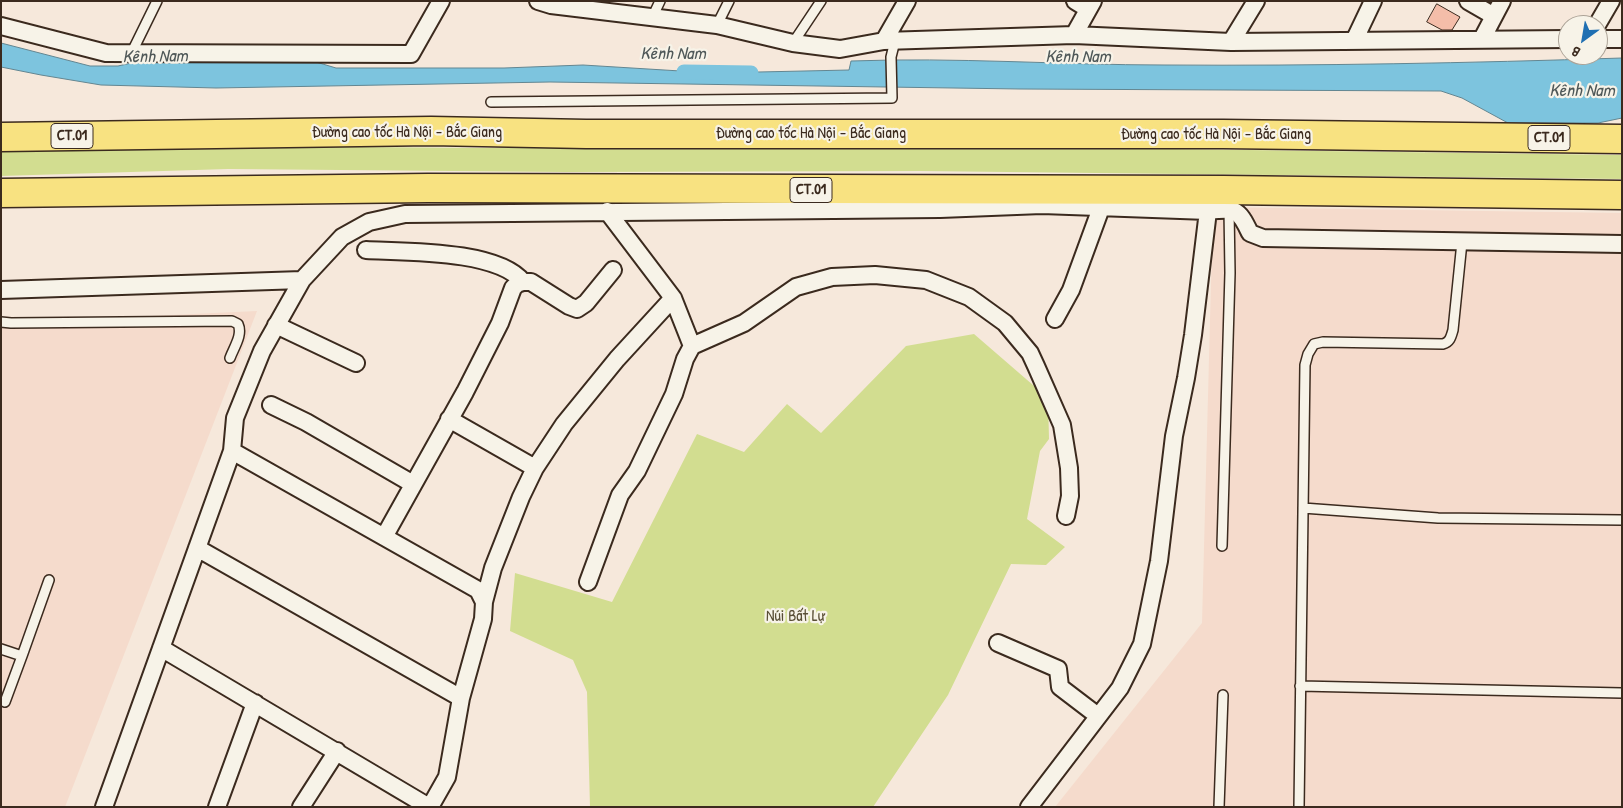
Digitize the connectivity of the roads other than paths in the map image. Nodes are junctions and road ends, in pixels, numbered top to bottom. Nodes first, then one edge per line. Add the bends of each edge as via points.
1 (157, 1) edge
2 (440, 1) edge
3 (538, 1) edge
4 (660, 1) edge
5 (729, 1) edge
6 (821, 1) edge
7 (906, 1) edge
8 (1256, 1) edge
9 (1373, 1) edge
10 (1468, 1) edge
11 (1502, 1) edge
12 (1611, 1) edge
13 (1085, 4) edge
14 (1603, 15) edge
15 (1494, 16) junction
16 (652, 18) junction
17 (1, 26) edge
18 (717, 26) junction
19 (1074, 35) junction
20 (1482, 39) junction
21 (1558, 39) edge
22 (1608, 39) edge
23 (1622, 39) edge
24 (890, 41) junction
25 (1354, 41) junction
26 (1231, 42) junction
27 (793, 43) junction
28 (131, 54) junction
29 (491, 102) dead end
30 (1, 128) edge
31 (1622, 130) edge
32 (144, 135) junction
33 (1, 137) edge
34 (1475, 138) junction
35 (1622, 139) edge
36 (1, 193) edge
37 (1622, 195) edge
38 (1101, 208) junction
39 (1229, 209) junction
40 (607, 211) junction
41 (1208, 211) junction
42 (1462, 242) junction
43 (1622, 244) edge
44 (366, 250) dead end
45 (613, 270) dead end
46 (302, 280) junction
47 (523, 282) junction
48 (1, 290) edge
49 (673, 298) junction
50 (1055, 318) dead end
51 (1, 322) edge
52 (276, 325) junction
53 (692, 346) junction
54 (230, 358) dead end
55 (356, 363) dead end
56 (271, 405) dead end
57 (450, 419) junction
58 (232, 451) junction
59 (535, 468) junction
60 (413, 484) junction
61 (1303, 508) junction
62 (1066, 516) dead end
63 (1622, 520) edge
64 (384, 537) junction
65 (1222, 546) dead end
66 (197, 548) junction
67 (50, 580) dead end
68 (588, 582) dead end
69 (484, 602) junction
70 (998, 643) dead end
71 (161, 648) junction
72 (1, 649) edge
73 (22, 656) junction
74 (1300, 686) junction
75 (1622, 693) edge
76 (1223, 695) dead end
77 (461, 698) junction
78 (5, 702) dead end
79 (255, 703) junction
80 (1098, 716) junction
81 (337, 751) junction
82 (104, 807) edge
83 (217, 807) edge
84 (301, 807) edge
85 (429, 807) edge
86 (1029, 807) edge
87 (1219, 807) edge
88 (1299, 807) edge

1 - 28 lane
2 - 28 street via 411,54
3 - 16 street
4 - 16 lane
5 - 18 lane
6 - 27 lane
7 - 24 street
8 - 26 street
9 - 25 street
10 - 15 street
11 - 15 street
12 - 14 street
13 - 19 street
15 - 20 street
16 - 18 street
17 - 28 street via 106,53
18 - 27 street
19 - 24 street
19 - 26 street
20 - 21 street
20 - 25 street
22 - 23 street
24 - 27 street via 840,49
24 - 29 lane via 892,98
25 - 26 street
30 - 32 highway
31 - 34 highway
32 - 33 highway, Đường cao tốc Hà Nội - Bắc Giang / CT.01
32 - 34 highway, Đường cao tốc Hà Nội - Bắc Giang / CT.01 via 431,131
34 - 35 highway, Đường cao tốc Hà Nội - Bắc Giang / CT.01
36 - 37 highway, CT.01 via 428,188 1224,190
38 - 40 street
38 - 41 street
38 - 50 street via 1071,290
39 - 41 street
39 - 42 street via 1242,216 1250,233 1263,238
39 - 65 lane
40 - 46 street via 405,214 369,222 342,237
40 - 49 street
41 - 80 street via 1159,561 1142,644 1120,688
42 - 43 street
42 - 61 lane via 1453,330 1448,342 1323,342 1314,344 1308,354 1305,365
44 - 47 street via 462,255 503,267 517,274
45 - 47 street via 586,303 576,309 531,282
46 - 48 street
46 - 52 street
47 - 57 street via 513,288 500,323
49 - 53 street
49 - 59 street via 564,424
51 - 54 lane via 232,321 241,330
52 - 55 street
52 - 58 street via 235,418
53 - 62 street via 744,323 796,287 832,277 875,274 926,280 968,297 1005,323 1036,366 1062,425 1069,468 1070,496
53 - 68 street via 674,394 637,471 620,495
56 - 60 street
57 - 59 street
57 - 60 street
58 - 64 street
58 - 66 street
59 - 69 street via 493,568
60 - 64 street
61 - 63 lane via 1438,518
61 - 74 lane
64 - 69 street via 478,590
66 - 71 street
66 - 77 street
67 - 73 lane
69 - 77 street via 483,619
70 - 80 street via 1058,669 1060,687
71 - 79 street
71 - 82 street
72 - 73 lane
73 - 78 lane
74 - 75 lane
74 - 88 lane
76 - 87 lane
77 - 85 street via 447,777
79 - 81 street
79 - 83 street
80 - 86 street
81 - 84 street
81 - 85 street

